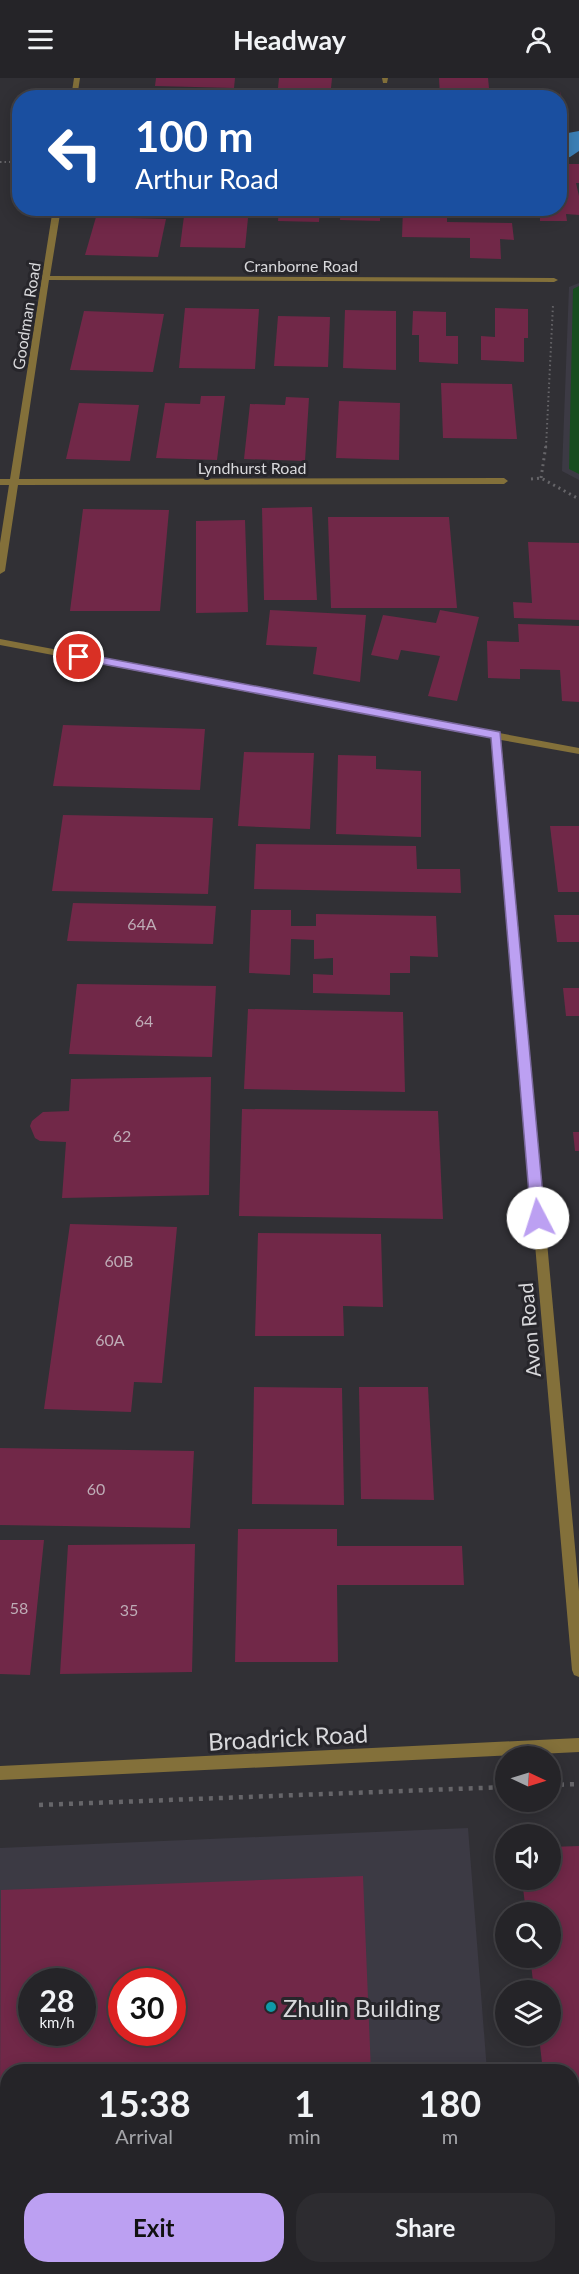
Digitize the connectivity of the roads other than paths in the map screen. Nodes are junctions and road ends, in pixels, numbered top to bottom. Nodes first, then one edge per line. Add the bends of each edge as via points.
1 (56, 216) edge
2 (47, 278) junction
3 (554, 280) road end
4 (0, 482) edge
5 (14, 482) junction
6 (504, 482) dead end
7 (0, 571) edge
8 (0, 642) edge
9 (496, 735) junction
10 (579, 751) edge
11 (579, 1670) edge
12 (579, 1745) edge
13 (0, 1773) edge

1 - 2 street, Goodman Road
2 - 3 street, Cranborne Road
2 - 5 street, Goodman Road
4 - 5 street, Lyndhurst Road
5 - 6 street, Lyndhurst Road
5 - 7 street, Goodman Road
8 - 9 street
9 - 10 street
9 - 11 street, Avon Road
12 - 13 street, Broadrick Road

